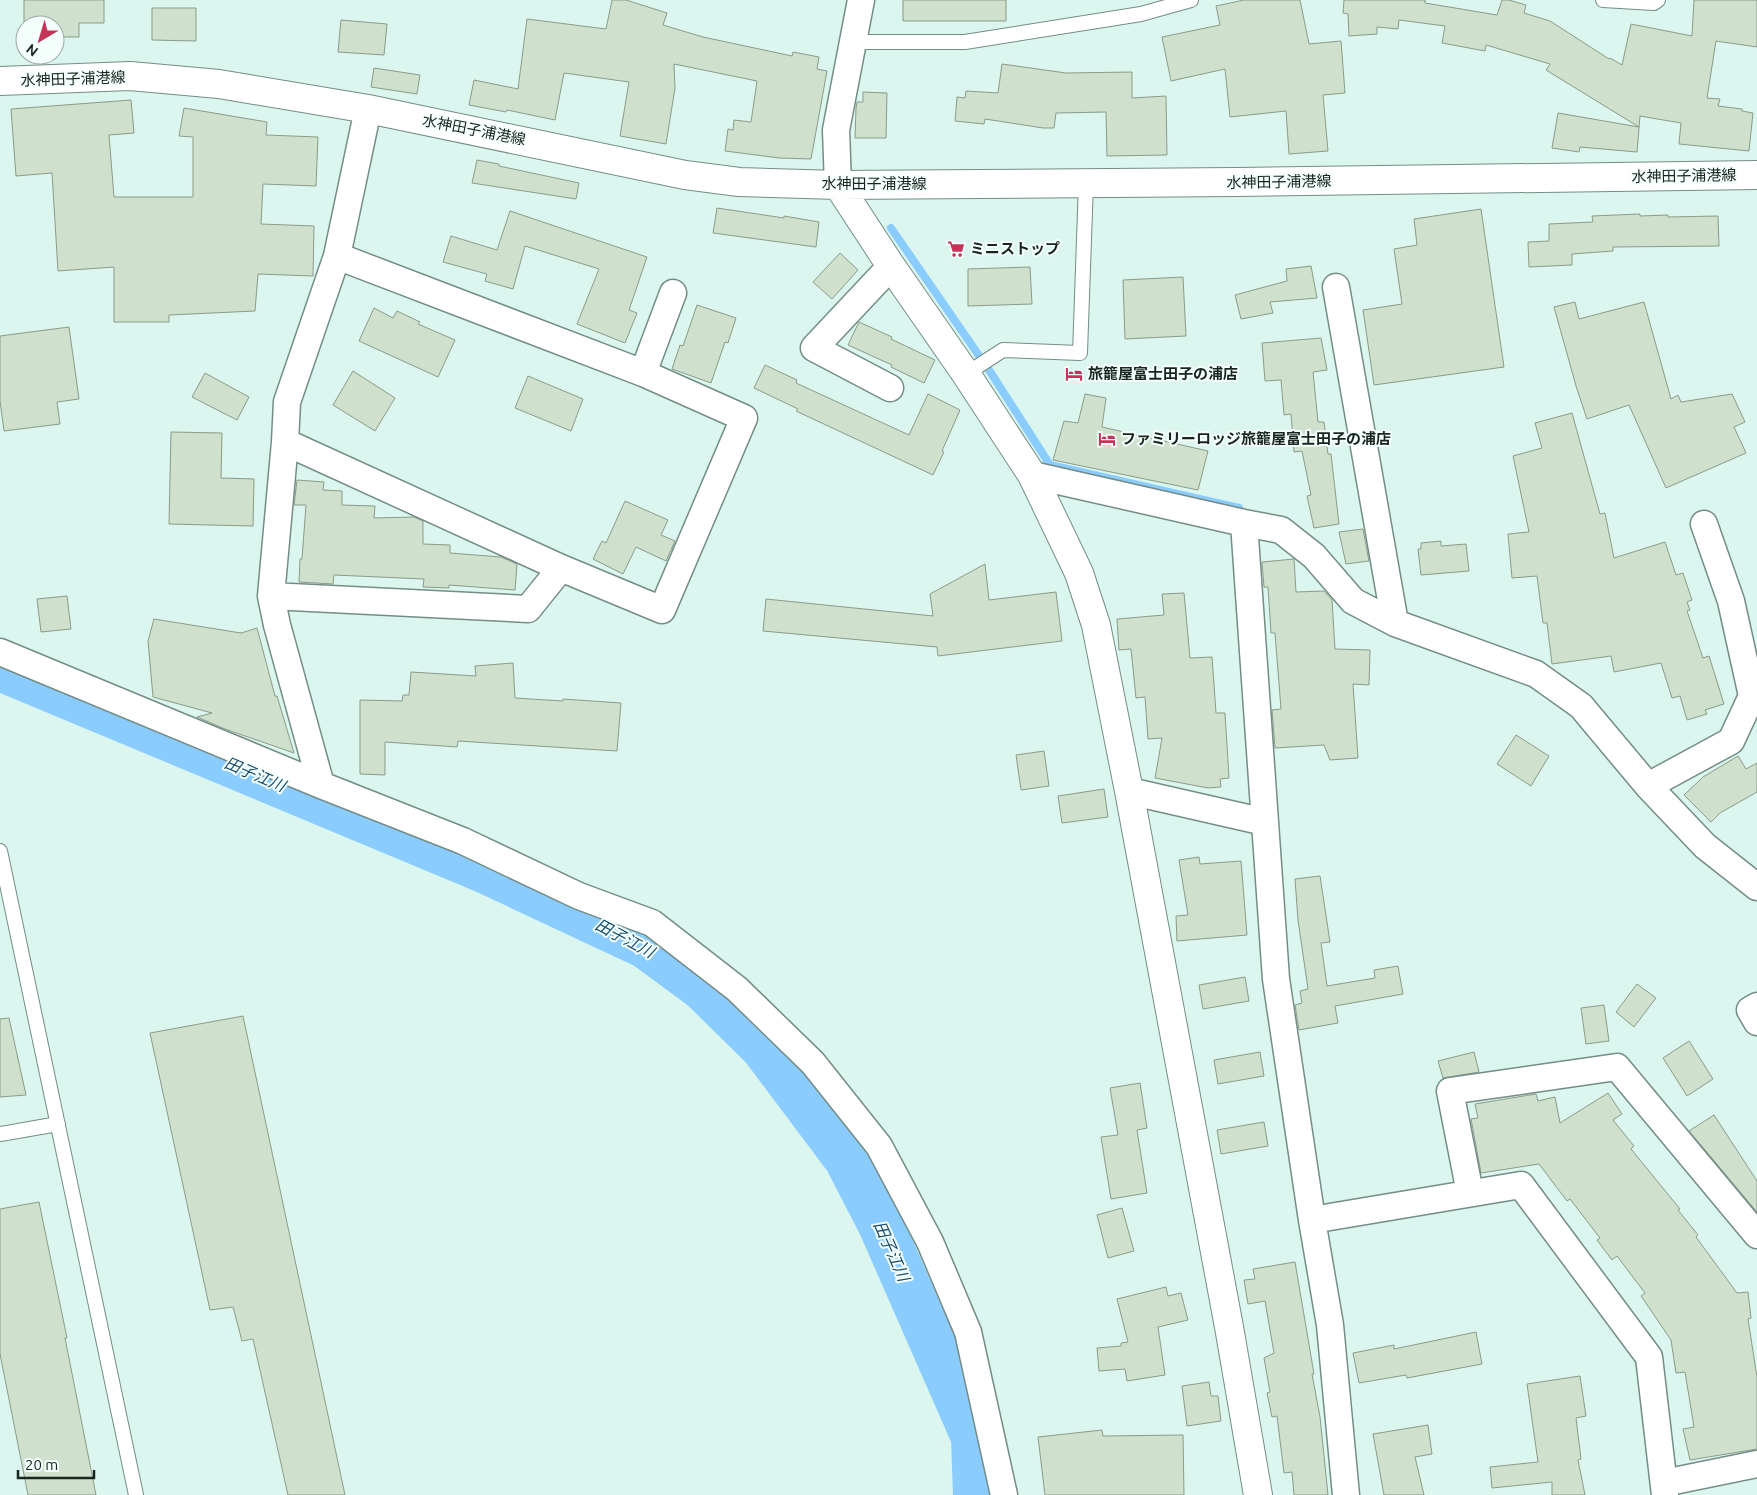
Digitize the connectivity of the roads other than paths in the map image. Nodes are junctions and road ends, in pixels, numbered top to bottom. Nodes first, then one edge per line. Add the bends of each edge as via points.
1 (861, 0) edge
2 (1191, 0) edge
3 (1603, 0) edge
4 (1658, 0) edge
5 (1164, 4) edge
6 (853, 42) junction
7 (0, 81) edge
8 (368, 109) junction
9 (1757, 175) edge
10 (1086, 183) junction
11 (838, 185) junction
12 (337, 256) junction
13 (891, 266) junction
14 (1336, 287) dead end
15 (672, 293) dead end
16 (972, 370) junction
17 (643, 373) junction
18 (890, 388) dead end
19 (285, 442) junction
20 (1032, 475) junction
21 (1244, 523) junction
22 (1704, 524) dead end
23 (561, 568) junction
24 (271, 596) junction
25 (1395, 623) junction
26 (0, 652) edge
27 (321, 785) junction
28 (1648, 786) junction
29 (1129, 792) junction
30 (1264, 822) junction
31 (0, 851) edge
32 (1757, 887) edge
33 (1757, 1006) edge
34 (1757, 1022) edge
35 (58, 1124) junction
36 (0, 1134) edge
37 (1470, 1193) junction
38 (1312, 1220) junction
39 (1757, 1235) edge
40 (1757, 1464) edge
41 (1664, 1489) edge
42 (136, 1495) edge
43 (1004, 1495) edge
44 (1258, 1495) edge
45 (1346, 1495) edge

1 - 6 street
2 - 5 lane
3 - 4 lane via 1654,3
5 - 6 lane via 1141,14 965,42
6 - 11 street via 836,130
7 - 8 main road, 水神田子浦港線 via 130,76 219,84
8 - 11 main road, 水神田子浦港線 via 685,175 739,182
8 - 12 street
9 - 10 main road, 水神田子浦港線
10 - 11 main road, 水神田子浦港線
10 - 16 lane via 1080,354 1003,350
11 - 13 main road
12 - 17 street
12 - 19 street via 287,402
13 - 16 main road
13 - 18 street via 814,348
14 - 25 street
15 - 17 street
16 - 20 main road
17 - 23 street via 744,418 662,610
19 - 23 street
19 - 24 street
20 - 21 street
20 - 29 main road via 1079,573 1096,625
21 - 25 street via 1281,530 1314,556 1353,601
21 - 30 street
22 - 28 street via 1731,601 1752,696 1731,741
23 - 24 street via 528,609
24 - 27 street
25 - 28 street via 1536,674 1581,706
26 - 27 street
27 - 43 street via 463,841 580,896 652,923 737,989 813,1063 878,1146 930,1242 968,1332
28 - 32 street via 1704,846
29 - 30 street
29 - 44 main road
30 - 38 street via 1276,979
31 - 35 lane
33 - 34 street via 1750,1010
35 - 36 lane
35 - 42 lane
37 - 38 street
37 - 39 street via 1450,1091 1617,1068
37 - 41 street via 1521,1185 1649,1357
38 - 45 street via 1330,1325
40 - 41 street

